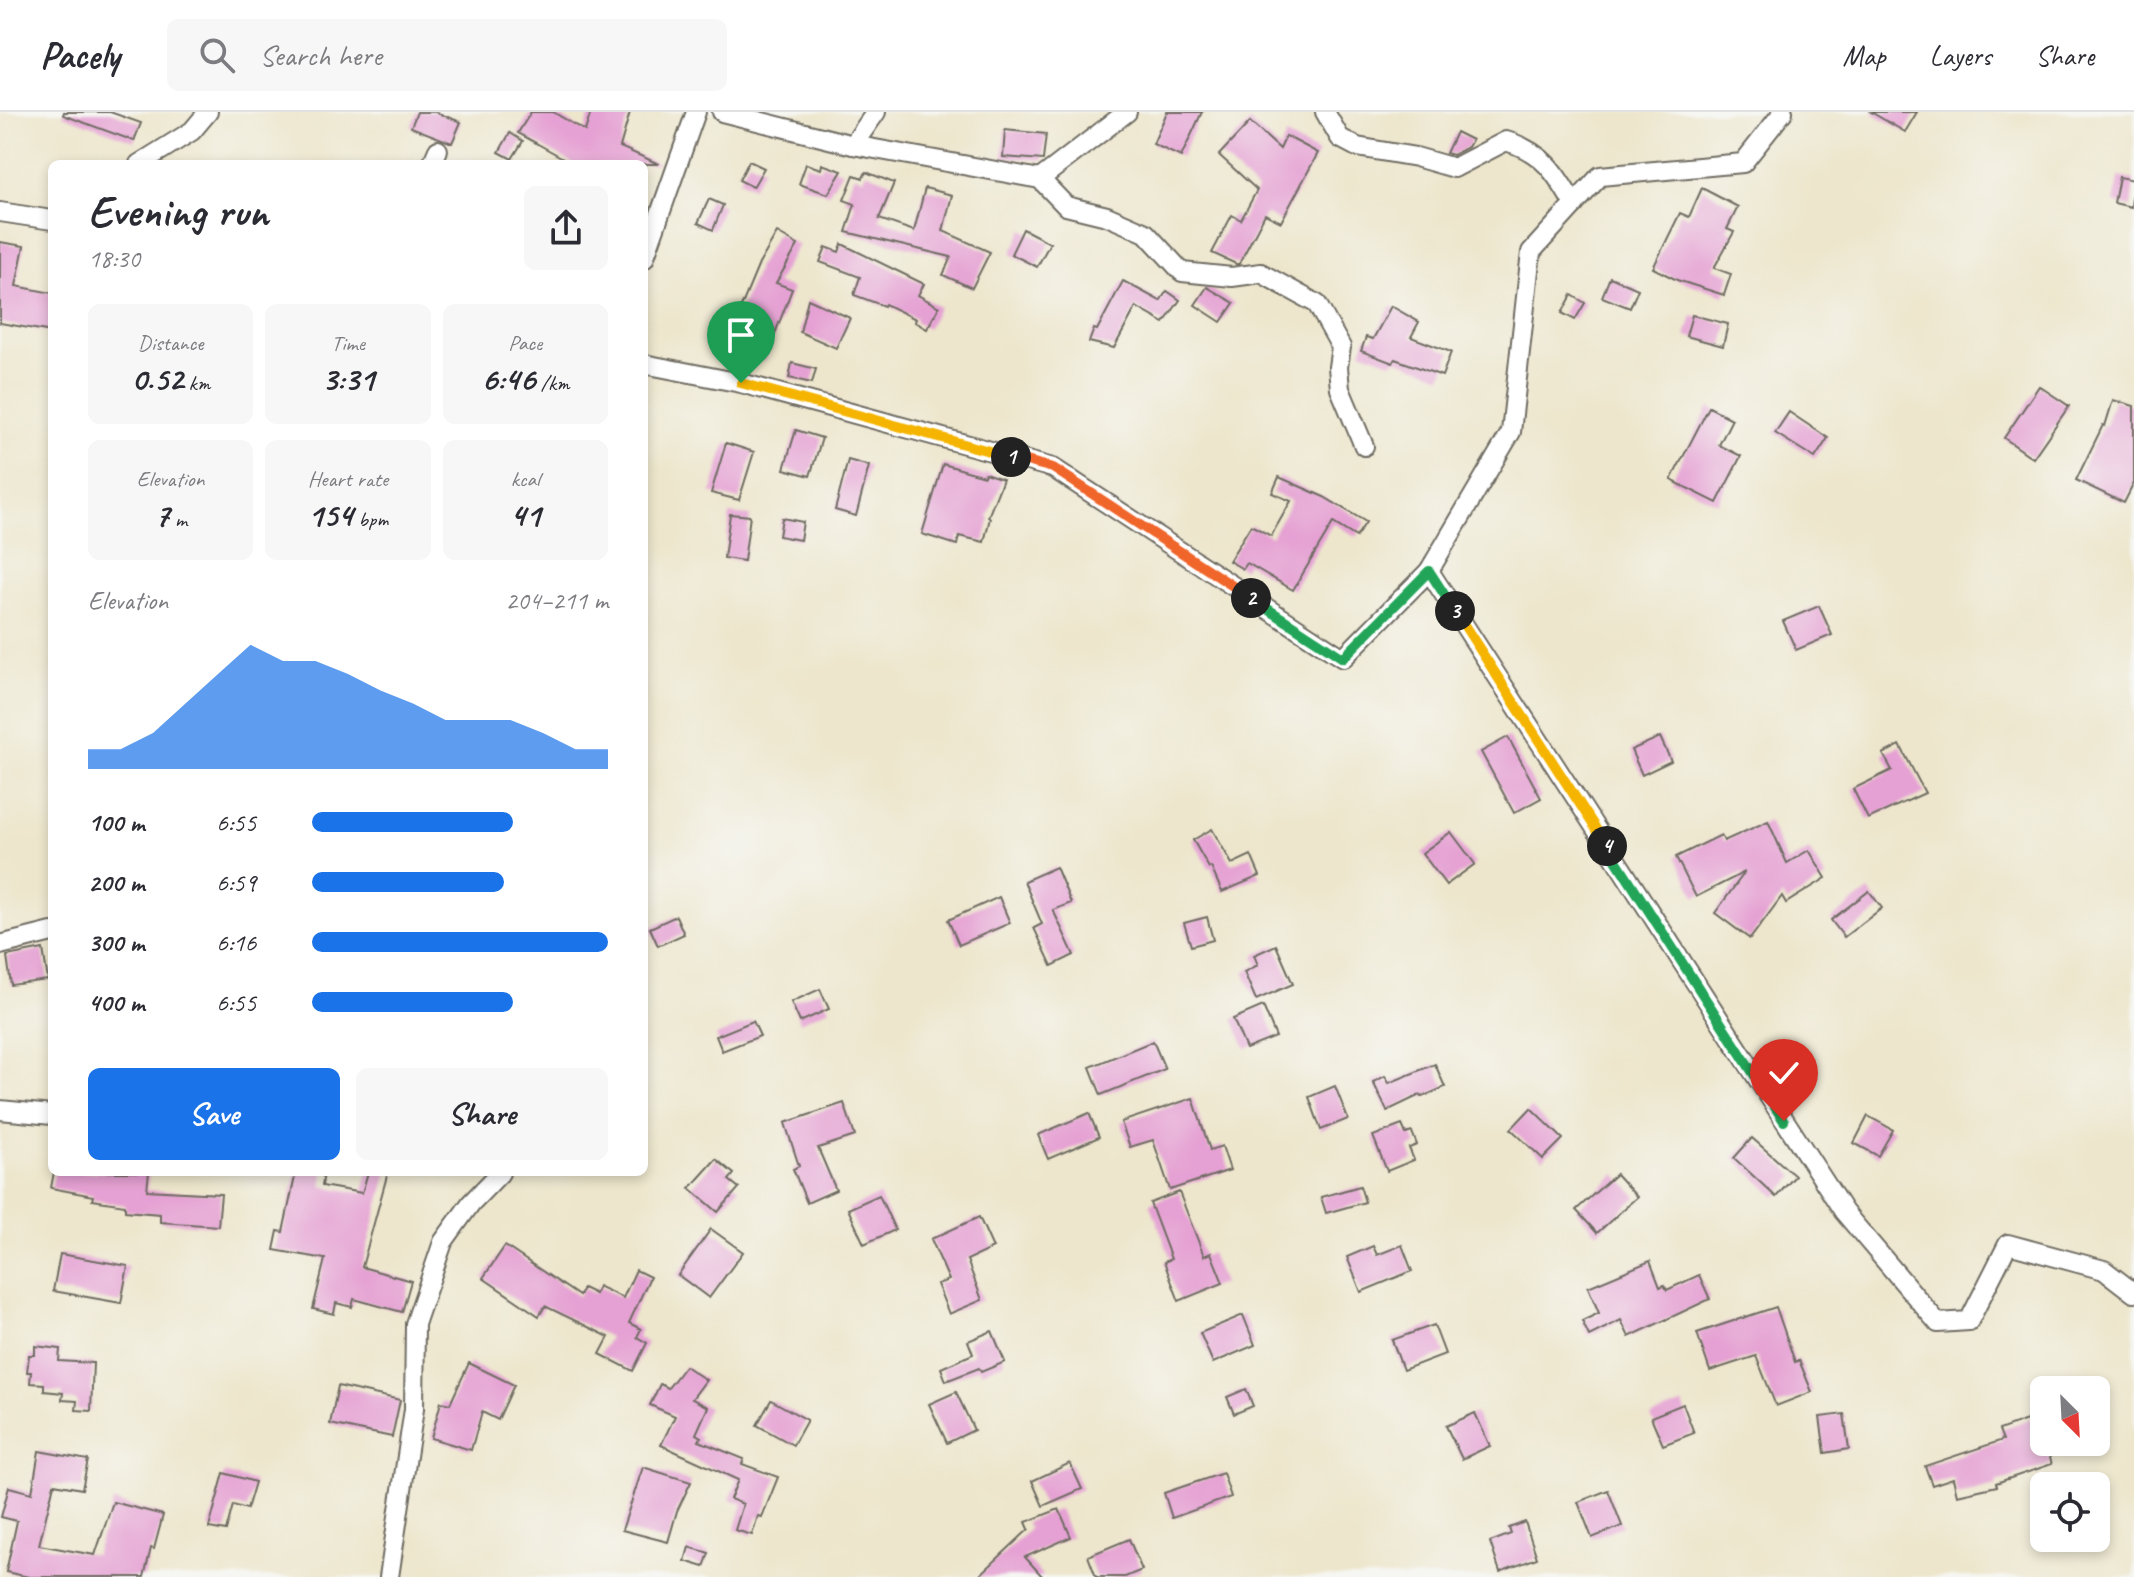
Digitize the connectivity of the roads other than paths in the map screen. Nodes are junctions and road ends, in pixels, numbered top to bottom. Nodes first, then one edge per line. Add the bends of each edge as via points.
1 (208, 112) edge
2 (696, 112) edge
3 (722, 112) edge
4 (876, 112) edge
5 (1127, 112) edge
6 (1325, 112) edge
7 (1783, 112) edge
8 (853, 145) junction
9 (145, 160) edge
10 (1040, 179) junction
11 (1574, 205) junction
12 (0, 212) edge
13 (48, 219) edge
14 (648, 248) edge
15 (648, 365) edge
16 (1364, 446) dead end
17 (1429, 571) junction
18 (48, 933) edge
19 (0, 945) edge
20 (0, 1110) edge
21 (48, 1115) edge
22 (497, 1176) edge
23 (2134, 1293) edge
24 (389, 1577) edge

1 - 9 street via 192,131
2 - 14 street
3 - 8 street
4 - 8 street
5 - 10 street
6 - 11 street via 1340,138 1357,147 1454,168 1506,141 1525,146 1554,170
7 - 11 street via 1743,163 1600,176
8 - 10 street
10 - 16 street via 1066,206 1146,233 1182,272 1232,277 1261,273 1317,304 1341,347 1340,389
11 - 17 street via 1531,252 1511,432
12 - 13 street
15 - 17 street via 741,383 1053,468 1343,658
17 - 23 street via 1844,1212 1938,1323 1969,1321 2008,1244 2104,1270
18 - 19 street
20 - 21 street
22 - 24 street via 443,1242 415,1324 414,1409

